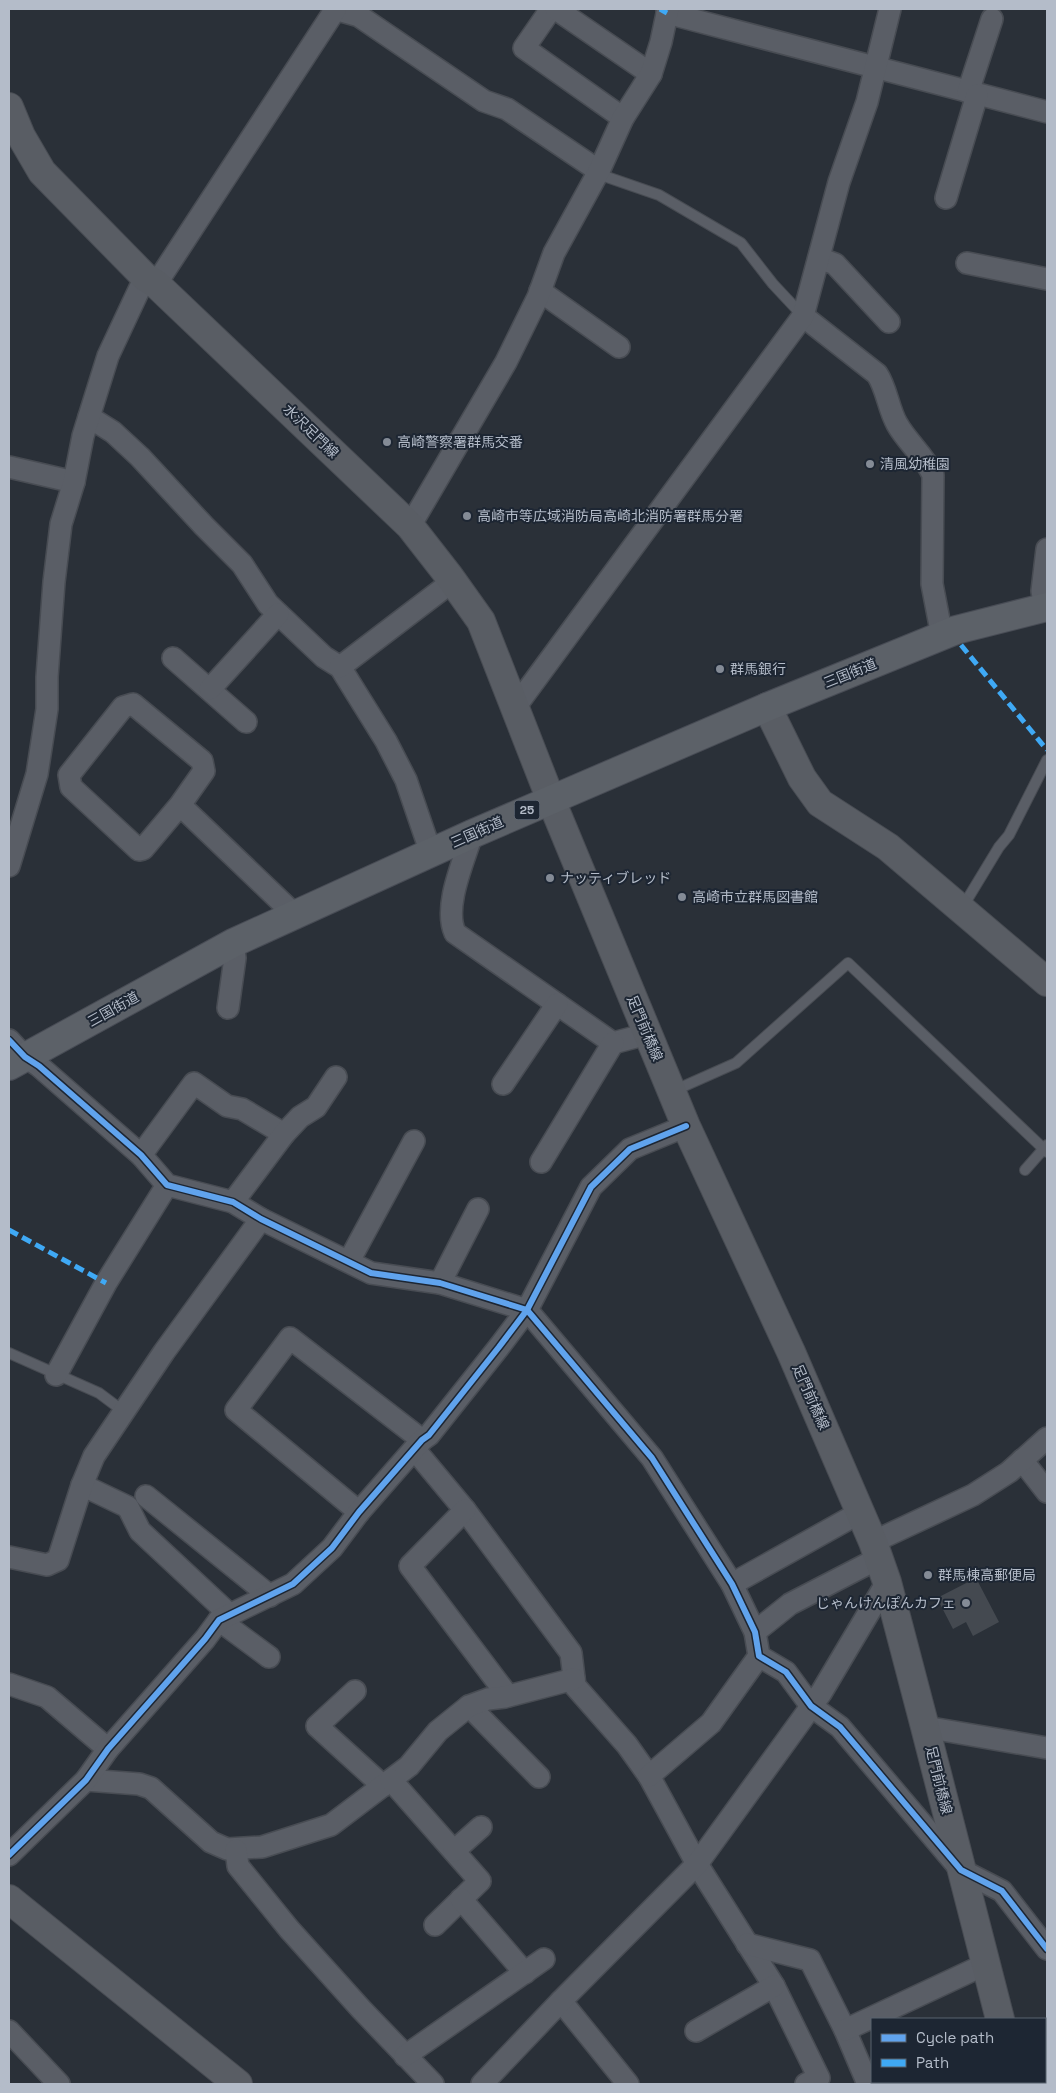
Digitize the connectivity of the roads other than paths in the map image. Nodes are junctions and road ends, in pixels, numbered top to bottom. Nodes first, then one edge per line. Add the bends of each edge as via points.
1 (335, 9) edge
2 (551, 9) edge
3 (556, 9) edge
4 (890, 9) edge
5 (667, 11) edge
6 (362, 13) edge
7 (992, 19) dead end
8 (876, 69) junction
9 (651, 74) junction
10 (973, 94) junction
11 (9, 107) edge
12 (1047, 112) edge
13 (623, 118) junction
14 (599, 172) junction
15 (946, 198) dead end
16 (818, 258) junction
17 (967, 264) dead end
18 (1047, 279) edge
19 (150, 280) junction
20 (540, 292) junction
21 (803, 316) junction
22 (889, 322) dead end
23 (618, 347) dead end
24 (89, 417) junction
25 (9, 467) edge
26 (74, 482) junction
27 (410, 526) junction
28 (1047, 549) edge
29 (453, 581) junction
30 (1046, 607) edge
31 (278, 614) junction
32 (942, 636) junction
33 (173, 658) dead end
34 (340, 667) junction
35 (210, 689) junction
36 (516, 706) junction
37 (768, 707) junction
38 (246, 722) dead end
39 (1047, 760) edge
40 (551, 800) junction
41 (180, 806) junction
42 (472, 834) junction
43 (431, 853) junction
44 (9, 866) edge
45 (962, 909) junction
46 (294, 914) junction
47 (234, 943) junction
48 (1047, 982) edge
49 (557, 1004) junction
50 (228, 1008) dead end
51 (648, 1034) junction
52 (613, 1043) junction
53 (14, 1054) edge
54 (336, 1077) dead end
55 (504, 1084) dead end
56 (672, 1092) junction
57 (686, 1126) junction
58 (284, 1134) junction
59 (414, 1141) dead end
60 (1046, 1149) edge
61 (140, 1155) junction
62 (541, 1162) dead end
63 (1025, 1170) dead end
64 (167, 1185) junction
65 (233, 1202) junction
66 (478, 1209) dead end
67 (261, 1220) junction
68 (349, 1261) junction
69 (440, 1283) junction
70 (527, 1310) junction
71 (9, 1353) edge
72 (56, 1375) junction
73 (123, 1411) junction
74 (1047, 1438) edge
75 (418, 1445) junction
76 (1022, 1460) junction
77 (82, 1485) junction
78 (1047, 1492) edge
79 (146, 1496) dead end
80 (465, 1510) junction
81 (359, 1512) junction
82 (861, 1512) junction
83 (9, 1557) edge
84 (880, 1560) junction
85 (732, 1584) junction
86 (270, 1596) junction
87 (224, 1618) junction
88 (756, 1632) junction
89 (269, 1656) dead end
90 (759, 1656) junction
91 (574, 1679) junction
92 (9, 1684) edge
93 (356, 1691) dead end
94 (508, 1696) junction
95 (469, 1706) junction
96 (811, 1706) junction
97 (925, 1727) junction
98 (1047, 1748) edge
99 (108, 1750) junction
100 (649, 1776) junction
101 (539, 1777) dead end
102 (86, 1780) junction
103 (387, 1783) junction
104 (481, 1828) dead end
105 (236, 1850) junction
106 (454, 1851) junction
107 (9, 1855) edge
108 (697, 1864) junction
109 (962, 1870) junction
110 (9, 1899) edge
111 (462, 1899) junction
112 (435, 1925) dead end
113 (748, 1944) junction
114 (1047, 1949) edge
115 (544, 1959) dead end
116 (986, 1964) junction
117 (525, 1973) junction
118 (774, 1986) junction
119 (561, 2001) junction
120 (1000, 2018) edge
121 (845, 2030) junction
122 (9, 2031) edge
123 (696, 2031) dead end
124 (405, 2056) junction
125 (59, 2084) edge
126 (238, 2084) edge
127 (434, 2084) edge
128 (482, 2084) edge
129 (628, 2084) edge
130 (806, 2084) edge
131 (868, 2084) edge

1 - 6 street
1 - 19 street
2 - 13 street via 524,48
3 - 9 street
4 - 8 street
5 - 8 street
5 - 9 street
6 - 14 street via 484,102 507,109
7 - 10 street
8 - 10 street
8 - 16 street
9 - 13 street
10 - 12 street
10 - 15 street
11 - 19 main road, 水沢足門線 via 42,172
13 - 14 street
14 - 20 street via 554,254
14 - 21 lane via 659,195 741,243
16 - 21 street
16 - 22 street via 836,264
17 - 18 street
19 - 24 street via 108,356
19 - 27 main road, 水沢足門線
20 - 23 street
20 - 27 street via 506,362
21 - 32 street via 877,374 896,422 928,464 932,475 932,584
21 - 36 street
24 - 26 street
24 - 31 street via 113,432 140,457 242,564
25 - 26 street
26 - 44 street via 61,524 54,582 47,709 37,774
27 - 29 main road, 水沢足門線
28 - 30 street via 1042,591
29 - 34 street
29 - 36 main road, 水沢足門線 via 481,621
30 - 32 main road, 三国街道 / 25 via 986,621
31 - 34 street via 324,657
31 - 35 street
32 - 37 main road, 三国街道 / 25
33 - 35 street
34 - 43 street via 386,740 406,780
35 - 38 street
36 - 40 main road, 水沢足門線
37 - 40 main road, 三国街道 / 25
37 - 45 main road via 802,778 820,803 888,847
39 - 45 lane via 1009,835
40 - 42 main road, 三国街道 / 25
40 - 51 main road, 足門前橋線
41 - 41 street via 139,850 71,787 68,775 123,707 133,704 202,761 204,771
41 - 46 street
42 - 43 main road, 三国街道 / 25
42 - 49 street via 451,903 451,924 455,933
43 - 46 main road, 三国街道 / 25
45 - 48 main road
46 - 47 main road, 三国街道 / 25
47 - 50 street
47 - 53 main road, 三国街道 / 25
49 - 52 street
49 - 55 street
51 - 52 street
51 - 56 main road, 足門前橋線
52 - 62 street
53 - 61 street
54 - 58 street via 316,1107 300,1117
56 - 57 main road, 足門前橋線
56 - 60 lane via 736,1063 848,963
57 - 70 street via 630,1149 591,1186
57 - 82 main road, 足門前橋線
58 - 61 street via 242,1108 227,1106 194,1083
58 - 65 street
59 - 68 street
60 - 63 lane
61 - 64 street
64 - 65 street
64 - 72 street via 106,1283
65 - 67 street
66 - 69 street
67 - 68 street
67 - 73 street
68 - 69 street via 371,1273
69 - 70 street
70 - 75 street via 500,1348
70 - 85 street via 652,1458
71 - 72 lane
72 - 73 lane via 99,1393
73 - 77 street via 94,1456
74 - 76 street
75 - 80 street
75 - 81 street
75 - 81 street via 290,1338 236,1410
76 - 78 street
76 - 84 street
77 - 83 street via 58,1560 47,1566
77 - 87 street via 128,1506 140,1531
79 - 86 street
80 - 91 street via 572,1652
80 - 94 street via 410,1566
81 - 86 street via 332,1548 293,1584
82 - 84 main road, 足門前橋線
82 - 85 street
84 - 88 street via 790,1604
84 - 96 street via 826,1685
84 - 97 main road, 足門前橋線
85 - 88 street
86 - 87 street
87 - 89 street
87 - 99 street
88 - 90 street
90 - 96 street via 786,1672
90 - 100 street via 711,1723
91 - 94 street
91 - 100 street via 575,1686 627,1745
92 - 99 street via 47,1697
93 - 103 street via 317,1726
94 - 95 street
95 - 101 street
95 - 103 street via 438,1731 409,1766
96 - 108 street
96 - 109 street via 840,1727
97 - 98 street
97 - 109 main road, 足門前橋線
99 - 102 street
100 - 108 street
102 - 105 street via 139,1784 151,1788 212,1842
102 - 107 street
103 - 105 street via 331,1825 262,1847
103 - 106 street
104 - 106 street
105 - 124 street via 238,1866 289,1929
106 - 111 street via 480,1881
108 - 113 street
108 - 119 street
109 - 114 street via 1002,1891
109 - 116 main road, 足門前橋線
110 - 126 main road
111 - 112 street
111 - 117 street
113 - 118 street
113 - 121 street via 810,1960
115 - 117 street
116 - 120 main road, 足門前橋線
116 - 121 street
117 - 124 street
118 - 123 street
118 - 130 street via 818,2078
119 - 128 street
119 - 129 street
121 - 131 street
122 - 125 street
124 - 127 street

